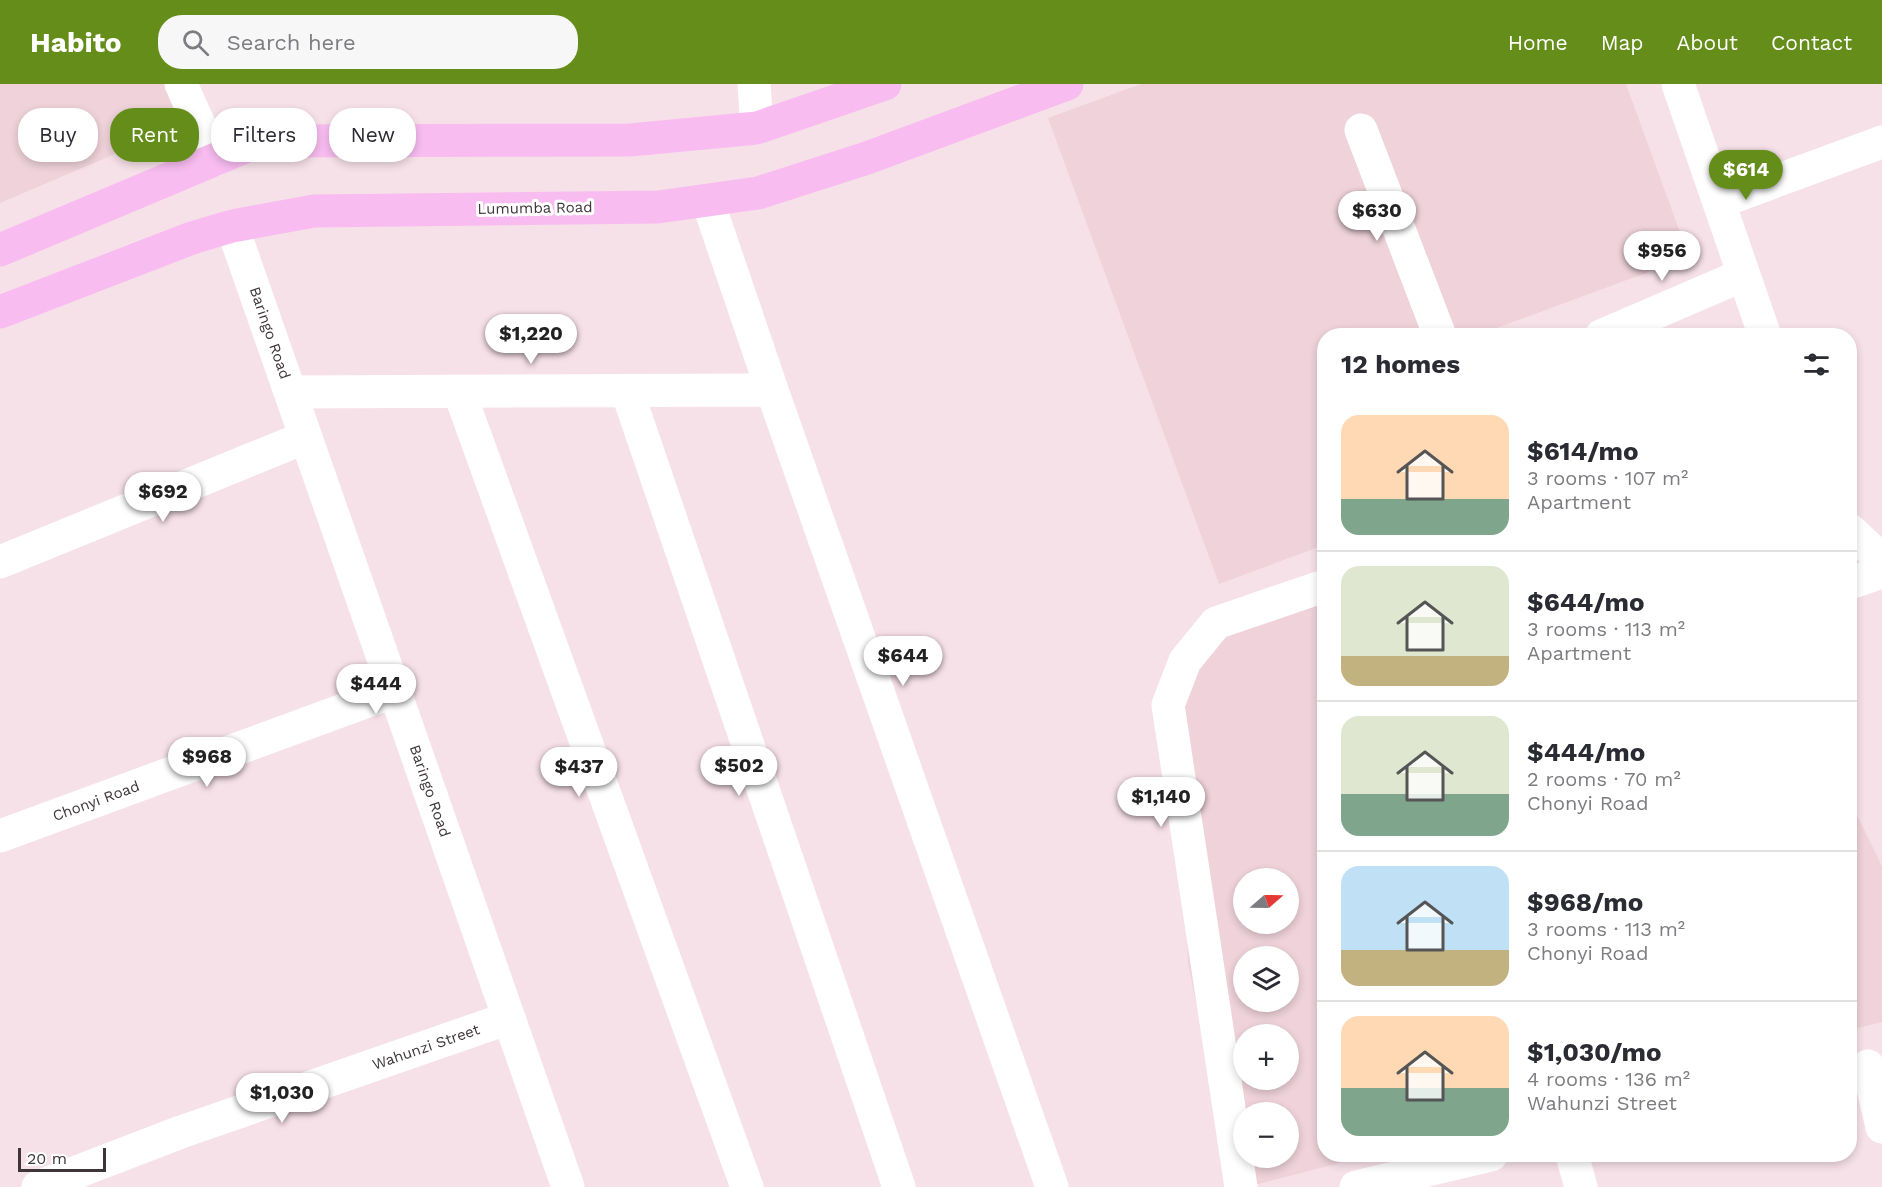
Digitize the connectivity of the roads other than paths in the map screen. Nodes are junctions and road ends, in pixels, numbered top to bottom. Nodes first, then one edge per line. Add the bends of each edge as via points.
1 (181, 84) edge
2 (754, 84) edge
3 (885, 84) edge
4 (1067, 84) edge
5 (1678, 84) edge
6 (757, 128) junction
7 (1361, 130) dead end
8 (317, 141) edge
9 (1882, 142) edge
10 (211, 151) edge
11 (211, 162) edge
12 (708, 202) junction
13 (1719, 202) junction
14 (232, 226) junction
15 (0, 250) edge
16 (1743, 275) junction
17 (0, 312) edge
18 (1437, 328) edge
19 (1620, 328) edge
20 (1762, 328) edge
21 (627, 390) junction
22 (772, 390) junction
23 (459, 391) junction
24 (291, 392) junction
25 (306, 437) junction
26 (1857, 537) edge
27 (1882, 560) edge
28 (0, 562) edge
29 (1882, 572) edge
30 (1857, 581) edge
31 (1317, 588) edge
32 (395, 692) junction
33 (0, 836) edge
34 (509, 1018) junction
35 (1867, 1066) edge
36 (1882, 1127) edge
37 (1461, 1162) edge
38 (1574, 1162) edge
39 (38, 1187) edge
40 (568, 1187) edge
41 (747, 1187) edge
42 (899, 1187) edge
43 (1052, 1187) edge
44 (1241, 1187) edge
45 (1356, 1187) edge
46 (1581, 1187) edge

1 - 10 street
2 - 6 street
3 - 6 main road
4 - 12 main road, Lumumba Road via 867,158 758,193
5 - 13 street
6 - 8 main road via 630,140
7 - 18 street
9 - 13 street
11 - 15 main road
12 - 14 main road, Lumumba Road via 658,207 314,211
12 - 22 street
13 - 16 street
14 - 17 main road, Lumumba Road
14 - 24 street, Baringo Road
16 - 19 street
16 - 20 street
21 - 22 street
21 - 23 street
21 - 42 street
22 - 43 street
23 - 24 street
23 - 41 street
24 - 25 street, Baringo Road
25 - 28 street
25 - 32 street, Baringo Road
26 - 27 street
29 - 30 street
31 - 44 street via 1216,623 1185,661 1168,705
32 - 33 street, Chonyi Road
32 - 34 street, Baringo Road
34 - 39 street, Wahunzi Street via 181,1132
34 - 40 street, Baringo Road
35 - 36 street
37 - 45 street
38 - 46 street

